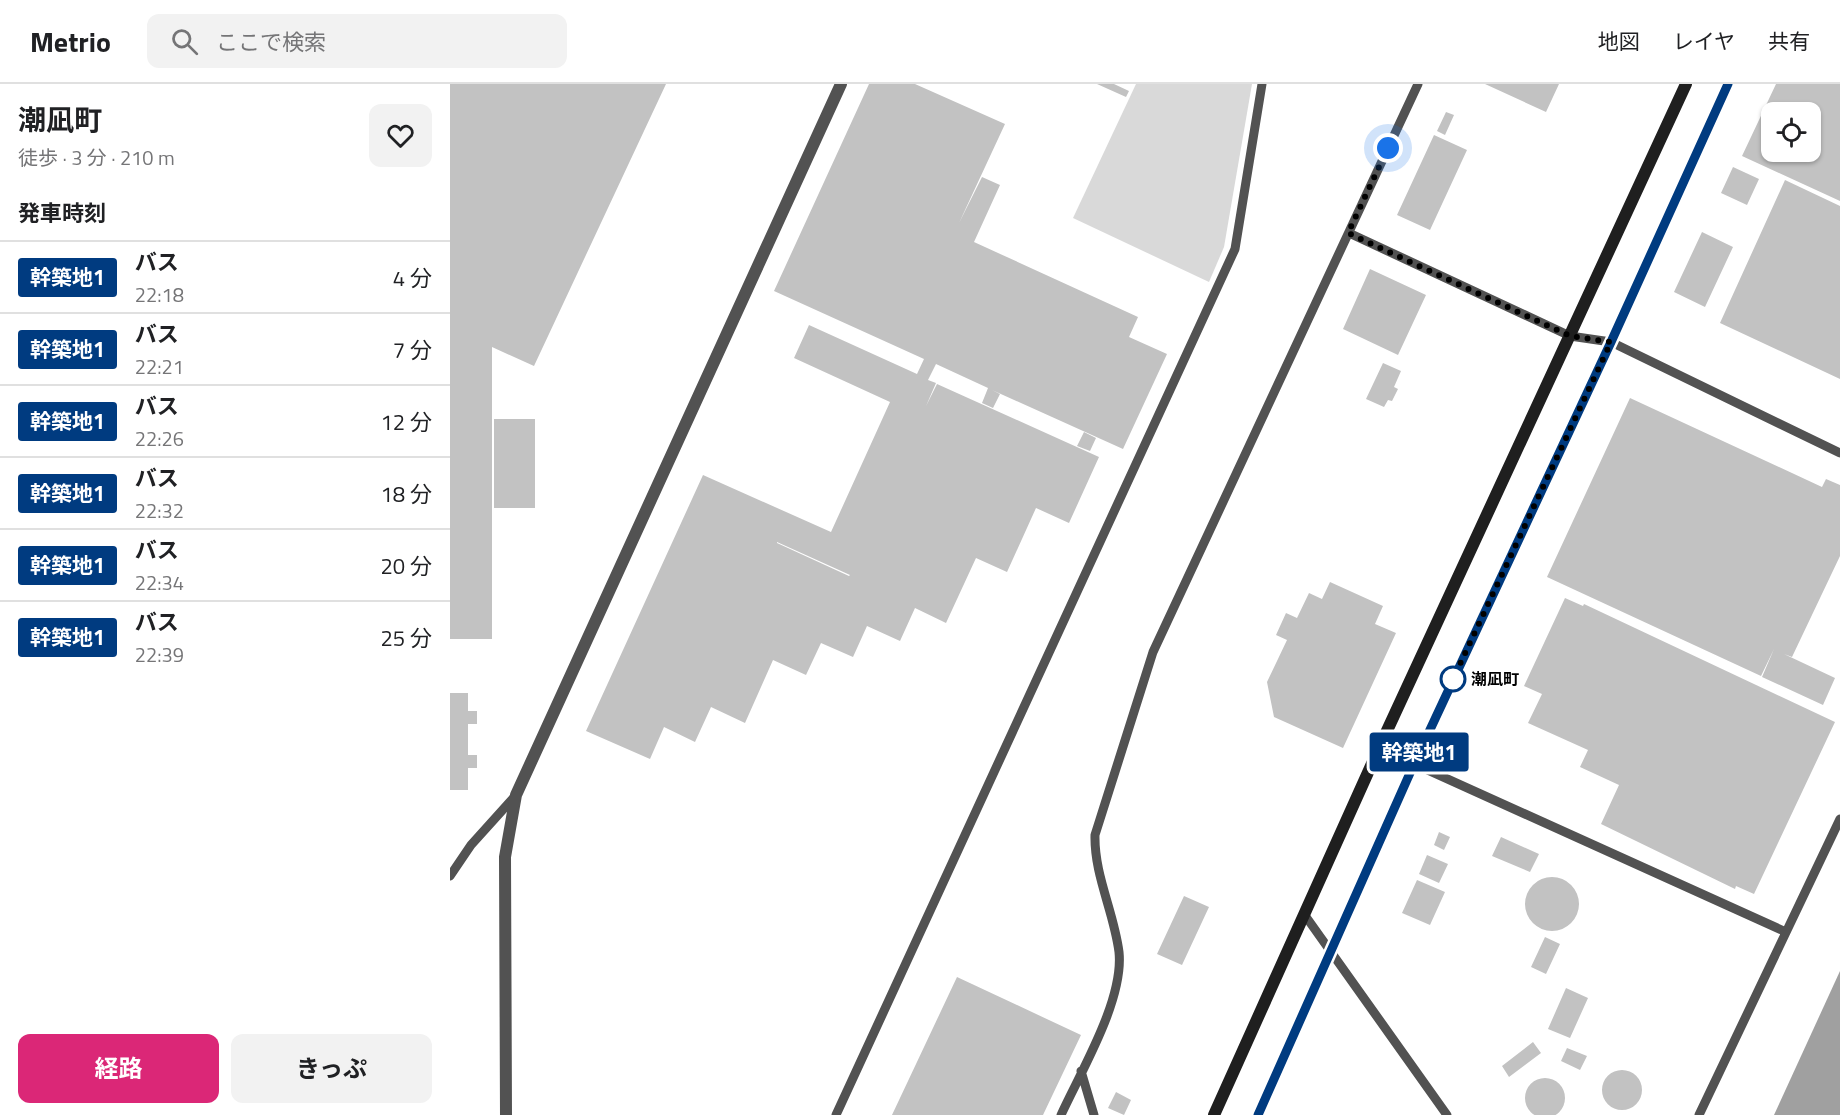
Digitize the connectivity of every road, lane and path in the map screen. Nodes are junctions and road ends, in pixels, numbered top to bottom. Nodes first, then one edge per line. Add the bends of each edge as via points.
1 (841, 84) edge
2 (1262, 84) edge
3 (1418, 84) edge
4 (1686, 84) edge
5 (1728, 84) edge
6 (1348, 233) junction
7 (1570, 336) junction
8 (1611, 342) junction
9 (1840, 453) edge
10 (1379, 748) junction
11 (1414, 764) junction
12 (516, 795) junction
13 (1840, 819) edge
14 (450, 876) edge
15 (1304, 914) junction
16 (1786, 932) junction
17 (1330, 951) junction
18 (1081, 1071) junction
19 (506, 1115) edge
20 (836, 1115) edge
21 (1060, 1115) edge
22 (1094, 1115) edge
23 (1214, 1115) edge
24 (1258, 1115) edge
25 (1447, 1115) edge
26 (1699, 1115) edge

1 - 12 street
2 - 20 lane via 1234,249
3 - 6 lane
4 - 7 street
5 - 8 street
6 - 7 lane
6 - 18 lane via 1153,652 1095,835 1094,853 1119,951 1120,977
7 - 8 lane
7 - 10 street
8 - 9 lane
8 - 11 street
10 - 11 lane
10 - 15 street
11 - 16 lane
11 - 17 street
12 - 14 lane via 471,845
12 - 19 street via 505,857
13 - 16 lane
15 - 17 lane
15 - 23 street
16 - 26 lane
17 - 24 street
17 - 25 lane
18 - 21 lane
18 - 22 lane

